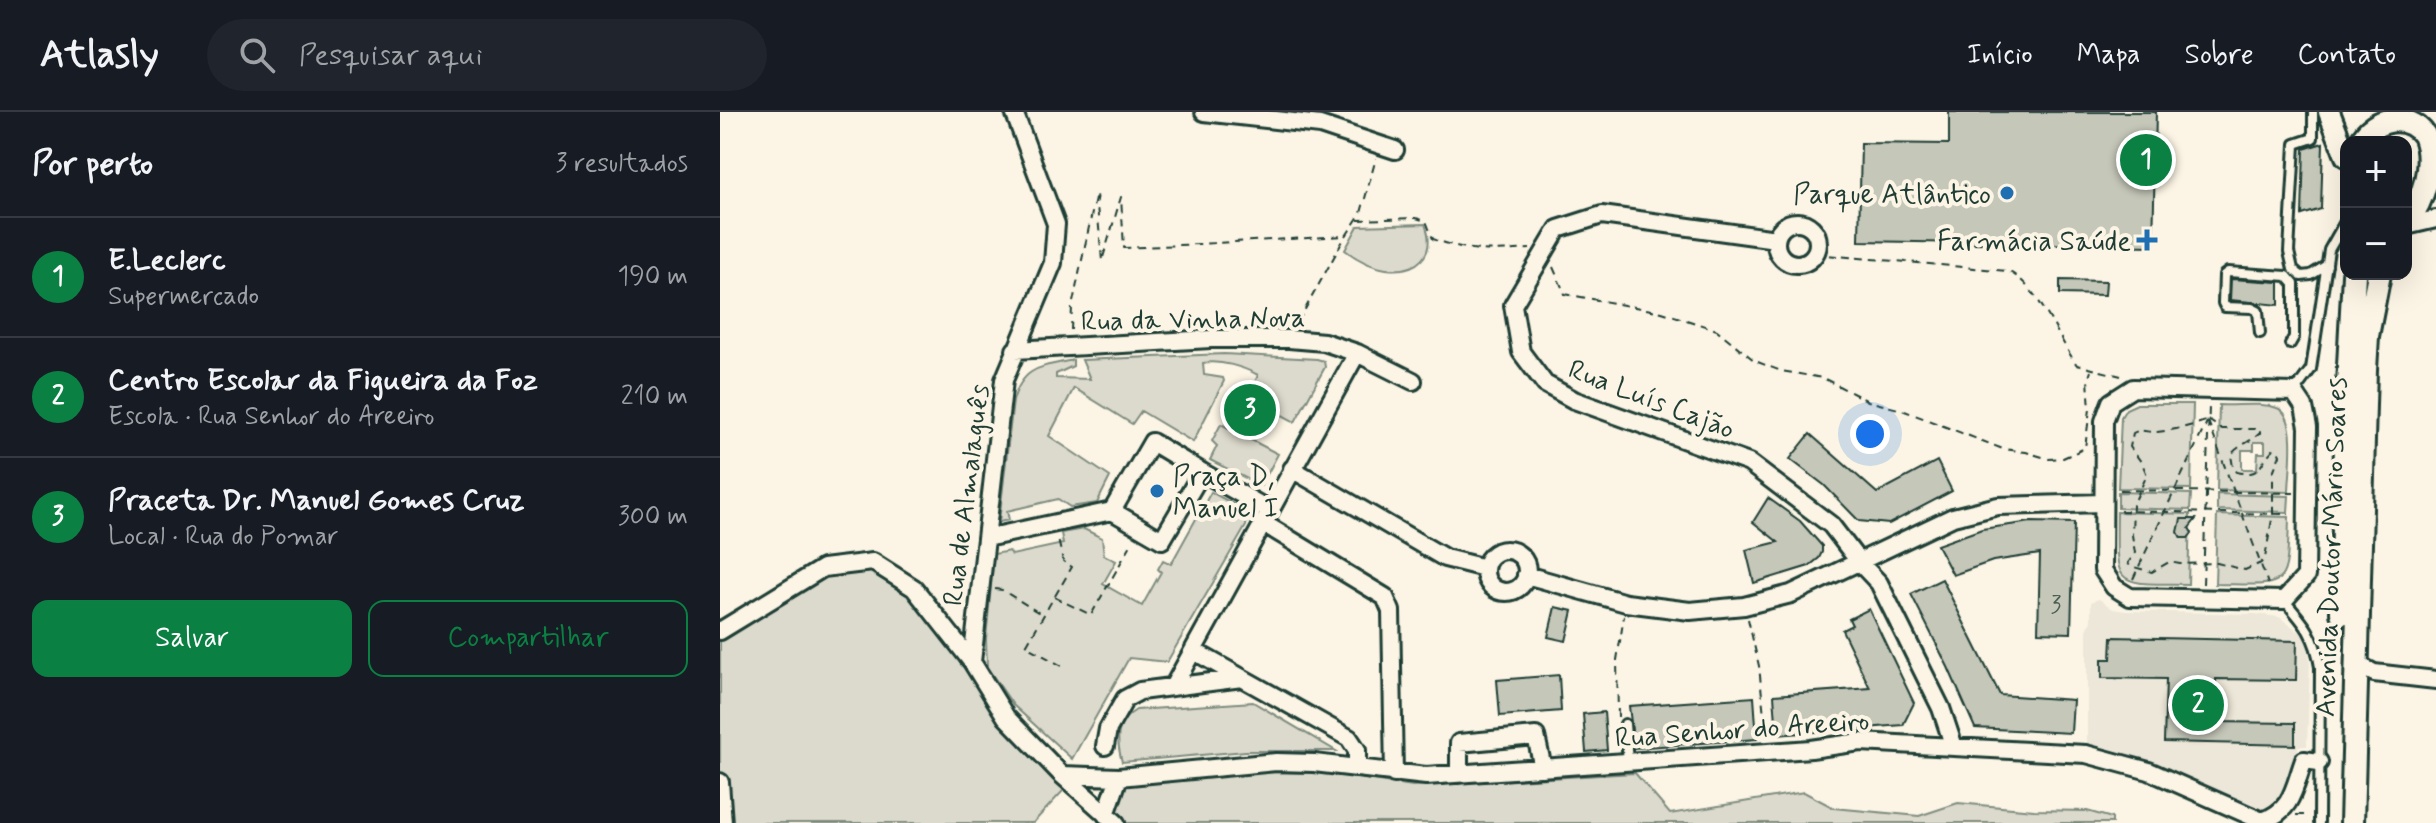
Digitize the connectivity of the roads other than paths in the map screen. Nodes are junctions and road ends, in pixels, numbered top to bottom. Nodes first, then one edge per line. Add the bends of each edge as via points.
1 (1014, 112) edge
2 (1204, 112) edge
3 (2313, 112) edge
4 (2425, 112) edge
5 (2336, 114) edge
6 (2381, 116) edge
7 (1322, 118) edge
8 (2345, 136) edge
9 (2359, 136) edge
10 (2425, 138) junction
11 (1387, 147) road end
12 (2432, 172) edge
13 (2412, 215) edge
14 (2436, 219) edge
15 (2412, 224) edge
16 (2340, 231) edge
17 (1776, 239) junction
18 (2327, 265) junction
19 (2354, 280) edge
20 (2378, 280) edge
21 (2260, 333) dead end
22 (2290, 344) dead end
23 (1015, 350) junction
24 (1357, 353) junction
25 (1413, 381) dead end
26 (2294, 392) junction
27 (1292, 469) junction
28 (1202, 472) junction
29 (2103, 501) junction
30 (1112, 511) junction
31 (1266, 516) junction
32 (986, 538) junction
33 (1860, 563) junction
34 (1485, 568) junction
35 (1526, 575) junction
36 (2279, 600) junction
37 (720, 633) edge
38 (1194, 651) junction
39 (972, 662) junction
40 (2355, 663) junction
41 (1242, 678) junction
42 (2436, 680) edge
43 (1174, 685) junction
44 (1625, 724) dead end
45 (1105, 746) dead end
46 (1954, 747) junction
47 (1628, 762) junction
48 (2319, 762) junction
49 (1357, 768) junction
50 (1543, 768) junction
51 (1394, 774) junction
52 (1459, 774) junction
53 (1062, 775) junction
54 (1119, 777) junction
55 (720, 782) edge
56 (1111, 819) edge
57 (2325, 820) edge
58 (723, 823) edge
59 (2352, 823) edge

1 - 23 street, Rua de Almalaguês via 1056,224 1053,263
2 - 7 street
3 - 18 lane via 2313,138 2295,144 2289,252 2293,269 2301,276
4 - 10 main road
5 - 8 street
6 - 9 main road
6 - 10 main road via 2408,119
7 - 11 street
10 - 12 main road
12 - 13 main road
14 - 15 street
16 - 18 lane
17 - 17 street via 1786,261 1802,263 1815,254 1817,238 1808,225 1792,222
17 - 33 street, Rua Luís Cajão via 1602,215 1558,229 1513,305 1521,352 1545,384 1574,400 1749,463 1831,525
18 - 26 lane via 2311,369
19 - 57 main road, Avenida Doutor Mário Soares
20 - 40 main road, Avenida Doutor Mário Soares via 2366,346
21 - 22 lane via 2258,311 2225,307 2228,272 2287,276 2294,284
23 - 24 street, Rua da Vinha Nova via 1289,339 1324,342
23 - 32 street, Rua de Almalaguês via 1004,380
24 - 25 street, Rua da Vinha Nova
24 - 27 street
26 - 29 street via 2133,388 2111,402 2104,421
26 - 36 street via 2308,427 2306,576
27 - 31 street
27 - 34 street via 1445,558
28 - 30 street via 1162,540
28 - 30 street via 1152,442
28 - 31 street
29 - 33 street via 1998,506 1953,517
29 - 36 street via 2103,570 2126,595
30 - 32 street
31 - 38 street
31 - 51 street via 1385,597 1391,611
32 - 39 street, Rua de Almalaguês
33 - 35 street via 1791,594 1744,606 1690,611 1626,603
33 - 46 street, Rua Luís Cajão via 1879,583 1941,708
34 - 35 street via 1489,584 1502,592 1518,589
34 - 35 street via 1493,554 1509,551 1523,559
36 - 48 lane via 2309,628 2318,649
37 - 39 street via 823,568 873,562 914,588
38 - 41 street
38 - 43 street
39 - 53 street via 1006,717
40 - 42 street via 2374,673
40 - 59 main road, Avenida Doutor Mário Soares
41 - 43 street
41 - 49 street via 1349,738 1357,750
43 - 45 street via 1125,699
44 - 47 lane
46 - 47 street, Rua Senhor do Areeiro via 1860,742
46 - 48 street, Rua Senhor do Areeiro via 2086,754 2120,761 2262,821 2278,816 2288,805 2304,760
47 - 50 street, Rua Senhor do Areeiro
48 - 57 lane
49 - 51 street, Rua Senhor do Areeiro
49 - 54 street, Rua Senhor do Areeiro via 1276,762
50 - 52 street, Rua Senhor do Areeiro
50 - 52 street via 1536,736 1459,743
51 - 52 street, Rua Senhor do Areeiro
53 - 54 street, Rua Senhor do Areeiro
53 - 56 street
54 - 56 street
55 - 58 street

